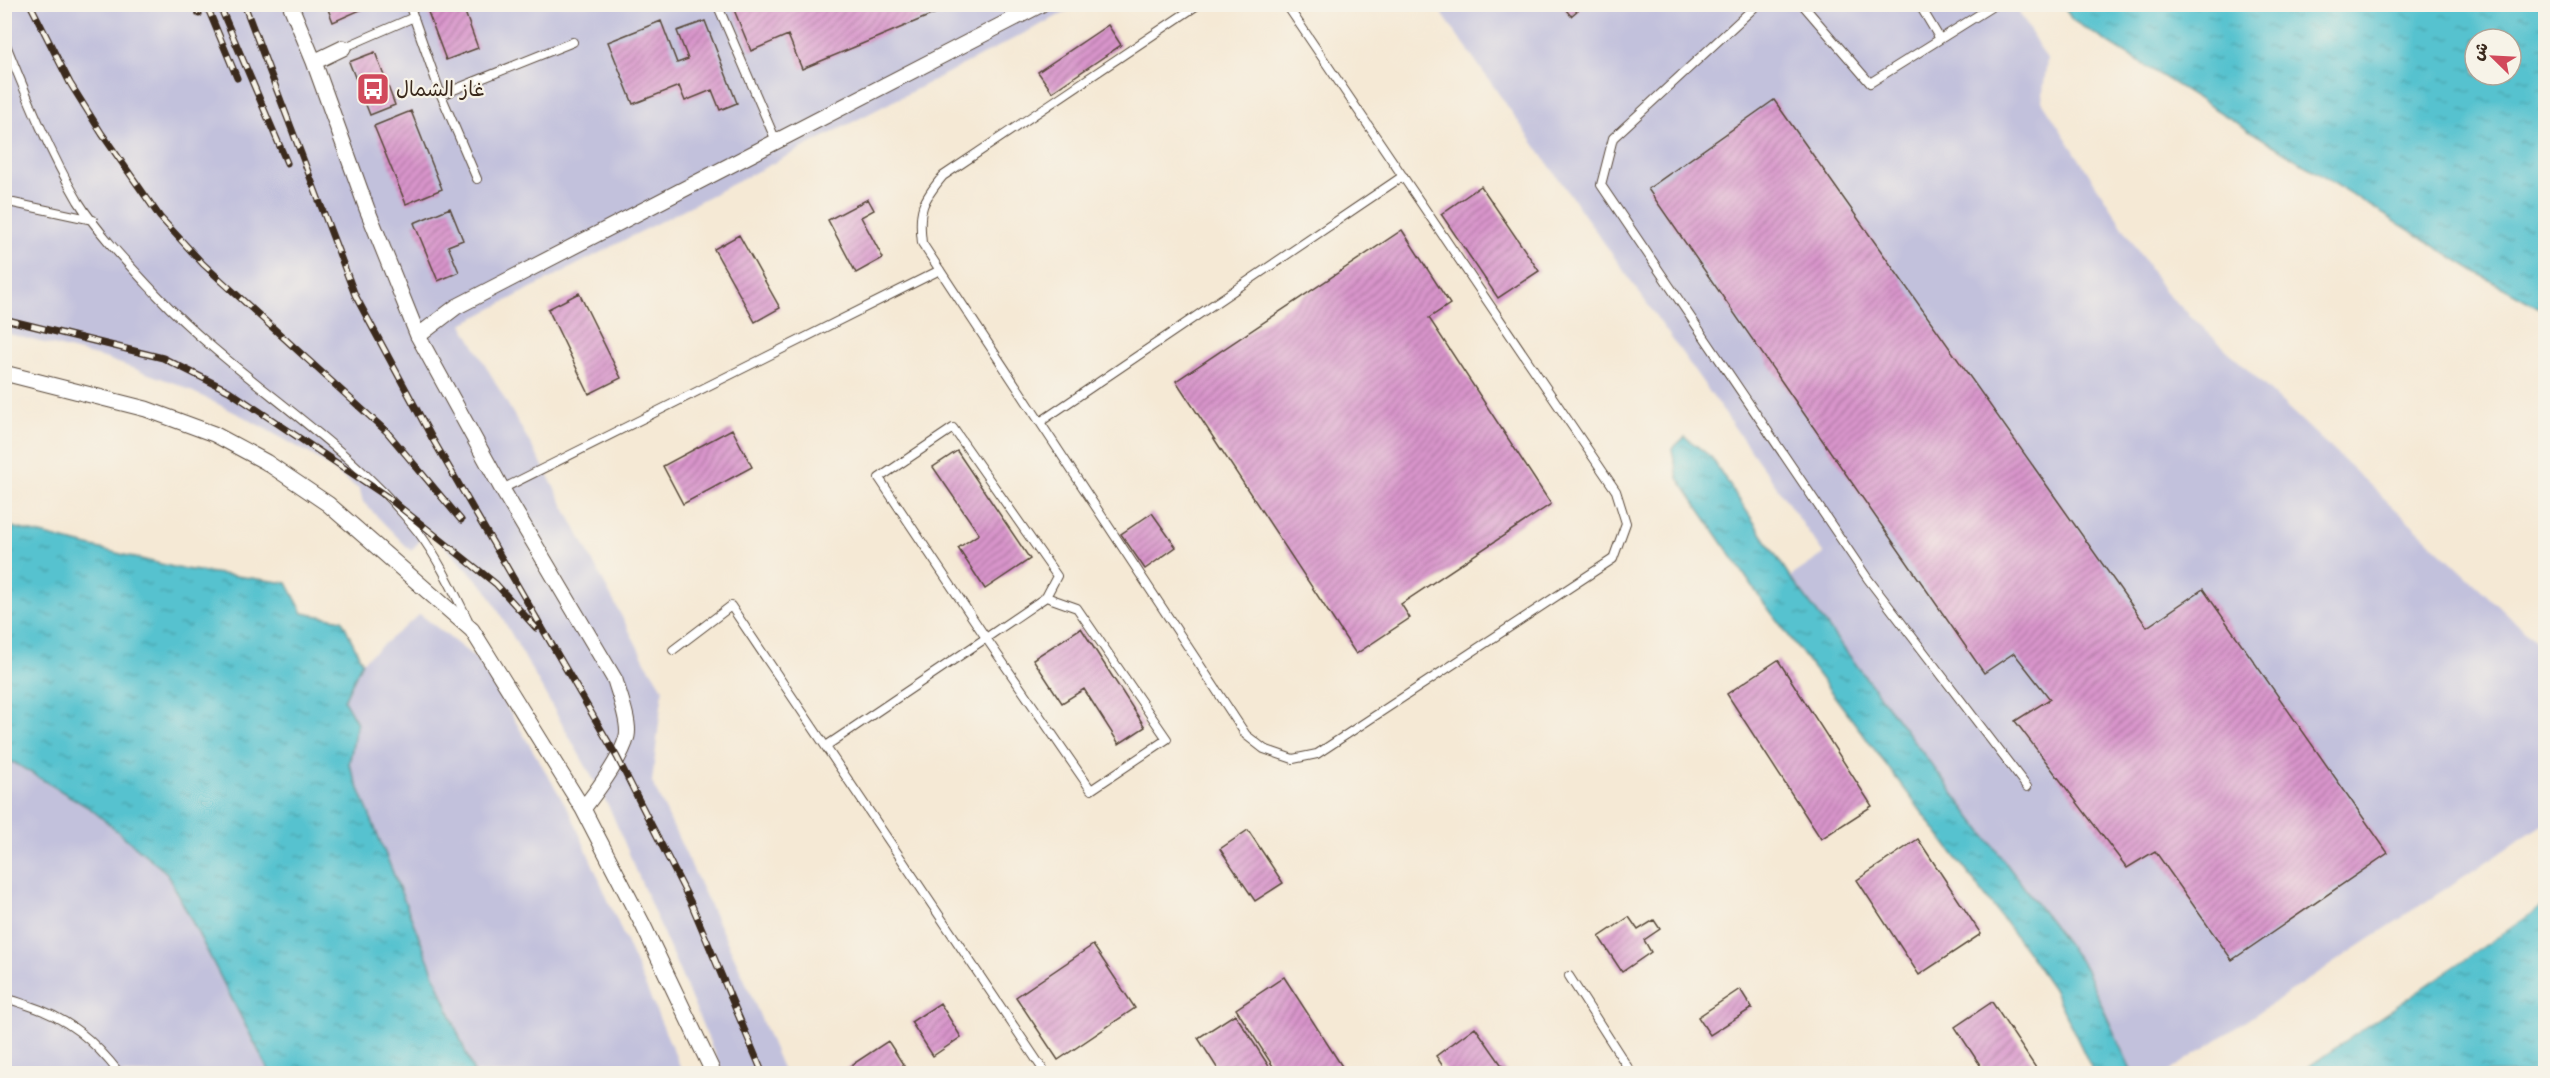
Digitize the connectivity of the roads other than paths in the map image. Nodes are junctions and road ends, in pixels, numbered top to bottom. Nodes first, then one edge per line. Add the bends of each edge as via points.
1 (290, 4) edge
2 (409, 4) edge
3 (717, 4) edge
4 (1042, 4) edge
5 (1199, 4) edge
6 (1286, 4) edge
7 (1758, 4) edge
8 (1802, 4) edge
9 (1919, 4) edge
10 (1996, 4) edge
11 (414, 17) junction
12 (4, 39) edge
13 (1940, 39) junction
14 (573, 42) dead end
15 (343, 48) joint
16 (314, 62) junction
17 (441, 95) junction
18 (776, 141) junction
19 (1402, 176) junction
20 (477, 179) dead end
21 (4, 201) edge
22 (93, 220) junction
23 (940, 270) junction
24 (418, 336) junction
25 (4, 373) edge
26 (1040, 422) junction
27 (502, 489) junction
28 (1046, 597) junction
29 (472, 630) junction
30 (986, 638) junction
31 (673, 650) dead end
32 (826, 746) junction
33 (2028, 787) dead end
34 (583, 809) junction
35 (1569, 976) dead end
36 (4, 999) edge
37 (120, 1074) edge
38 (714, 1074) edge
39 (1046, 1074) edge
40 (1632, 1074) edge

1 - 16 street
2 - 11 lane
3 - 18 lane
4 - 18 street
5 - 23 lane via 943,176 928,194 919,218 922,243
6 - 19 lane
7 - 33 lane via 1613,138 1601,185 1868,579
8 - 13 lane via 1870,83
9 - 13 lane
10 - 13 lane
11 - 15 lane
11 - 17 lane
12 - 22 lane via 48,145
14 - 17 lane
15 - 16 street
16 - 24 street
17 - 20 lane
18 - 24 street via 456,307
19 - 26 lane
19 - 26 lane via 1616,490 1626,523 1613,559 1317,754 1293,759 1264,749 1246,735
21 - 22 lane
22 - 29 lane via 192,329 316,430 386,496 444,571
23 - 26 lane
23 - 27 lane
24 - 27 street
25 - 29 street via 146,409 214,434 266,462 328,504
27 - 34 street via 615,680 622,705 627,734 599,789
28 - 30 lane
28 - 30 lane via 1077,608 1167,739 1091,790
28 - 30 lane via 1057,576 953,428 879,478
29 - 34 street
30 - 32 lane
31 - 32 lane via 731,606
32 - 39 lane
34 - 38 street
35 - 40 lane
36 - 37 lane via 67,1021

